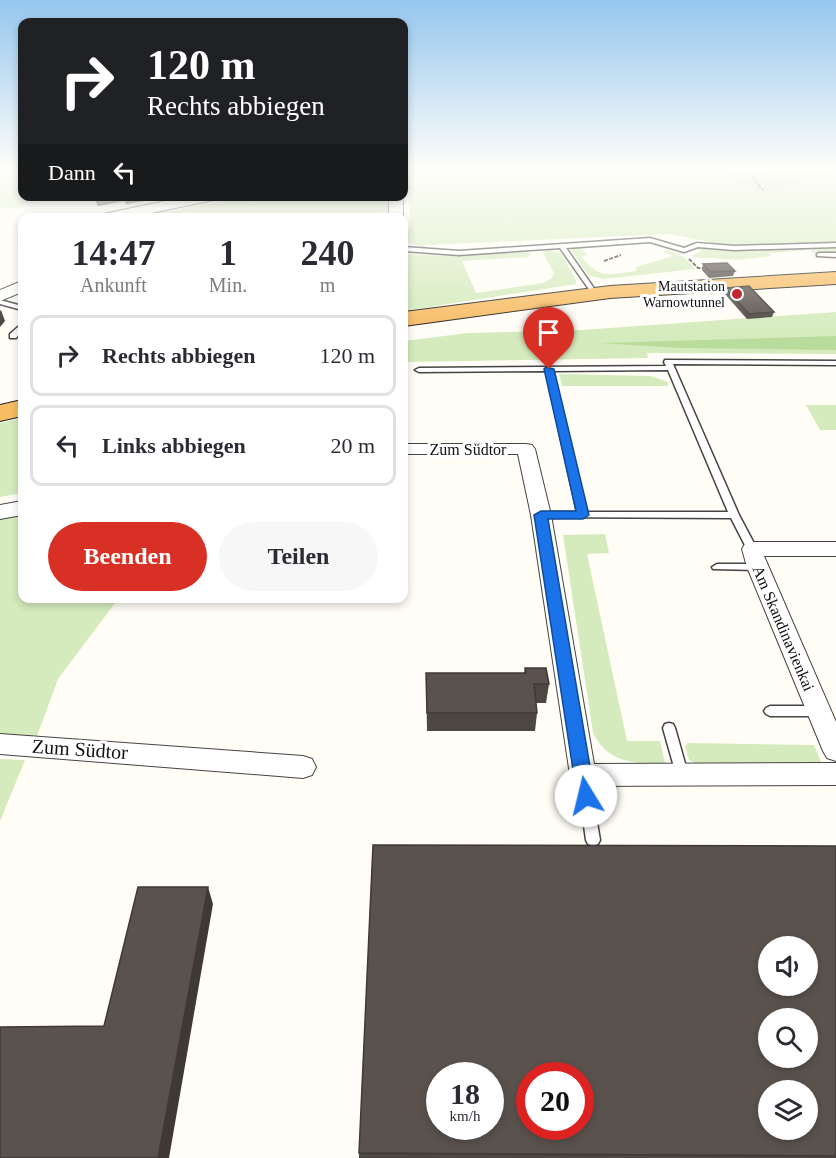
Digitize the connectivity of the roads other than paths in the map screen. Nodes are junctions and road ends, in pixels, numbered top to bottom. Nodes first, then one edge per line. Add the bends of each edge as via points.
1 (836, 245) edge
2 (562, 246) junction
3 (408, 249) edge
4 (819, 255) dead end
5 (836, 255) edge
6 (836, 278) edge
7 (18, 288) edge
8 (836, 293) edge
9 (595, 294) junction
10 (0, 296) edge
11 (0, 302) edge
12 (18, 307) edge
13 (408, 318) edge
14 (408, 331) edge
15 (18, 332) edge
16 (13, 336) dead end
17 (836, 363) edge
18 (671, 368) junction
19 (549, 369) junction
20 (419, 370) dead end
21 (18, 394) edge
22 (0, 397) edge
23 (18, 409) edge
24 (0, 413) edge
25 (408, 449) edge
26 (18, 509) edge
27 (0, 512) edge
28 (541, 515) junction
29 (583, 515) junction
30 (734, 515) junction
31 (836, 549) edge
32 (754, 558) junction
33 (717, 567) dead end
34 (770, 711) dead end
35 (819, 711) junction
36 (669, 728) dead end
37 (0, 744) edge
38 (836, 751) edge
39 (303, 767) dead end
40 (681, 774) junction
41 (836, 774) edge
42 (583, 775) junction
43 (593, 840) dead end

1 - 2 lane via 697,245 684,250 650,240
2 - 3 lane via 459,253
2 - 9 lane
4 - 5 lane
6 - 9 highway
7 - 10 street
8 - 14 highway via 465,322
9 - 13 highway
11 - 12 lane
15 - 16 lane
17 - 18 lane via 668,362
18 - 19 lane
18 - 30 lane
19 - 20 lane
19 - 29 lane
21 - 22 highway
23 - 24 highway
25 - 28 street, Zum Südtor via 526,449
26 - 27 street
28 - 29 lane
28 - 42 street, Zum Südtor
29 - 30 lane
30 - 32 lane
31 - 32 street, Am Skandinavienkai
32 - 33 lane
32 - 35 street, Am Skandinavienkai
34 - 35 lane
35 - 38 street, Am Skandinavienkai
36 - 40 lane
37 - 39 street, Zum Südtor
40 - 41 street
40 - 42 street
42 - 43 lane

